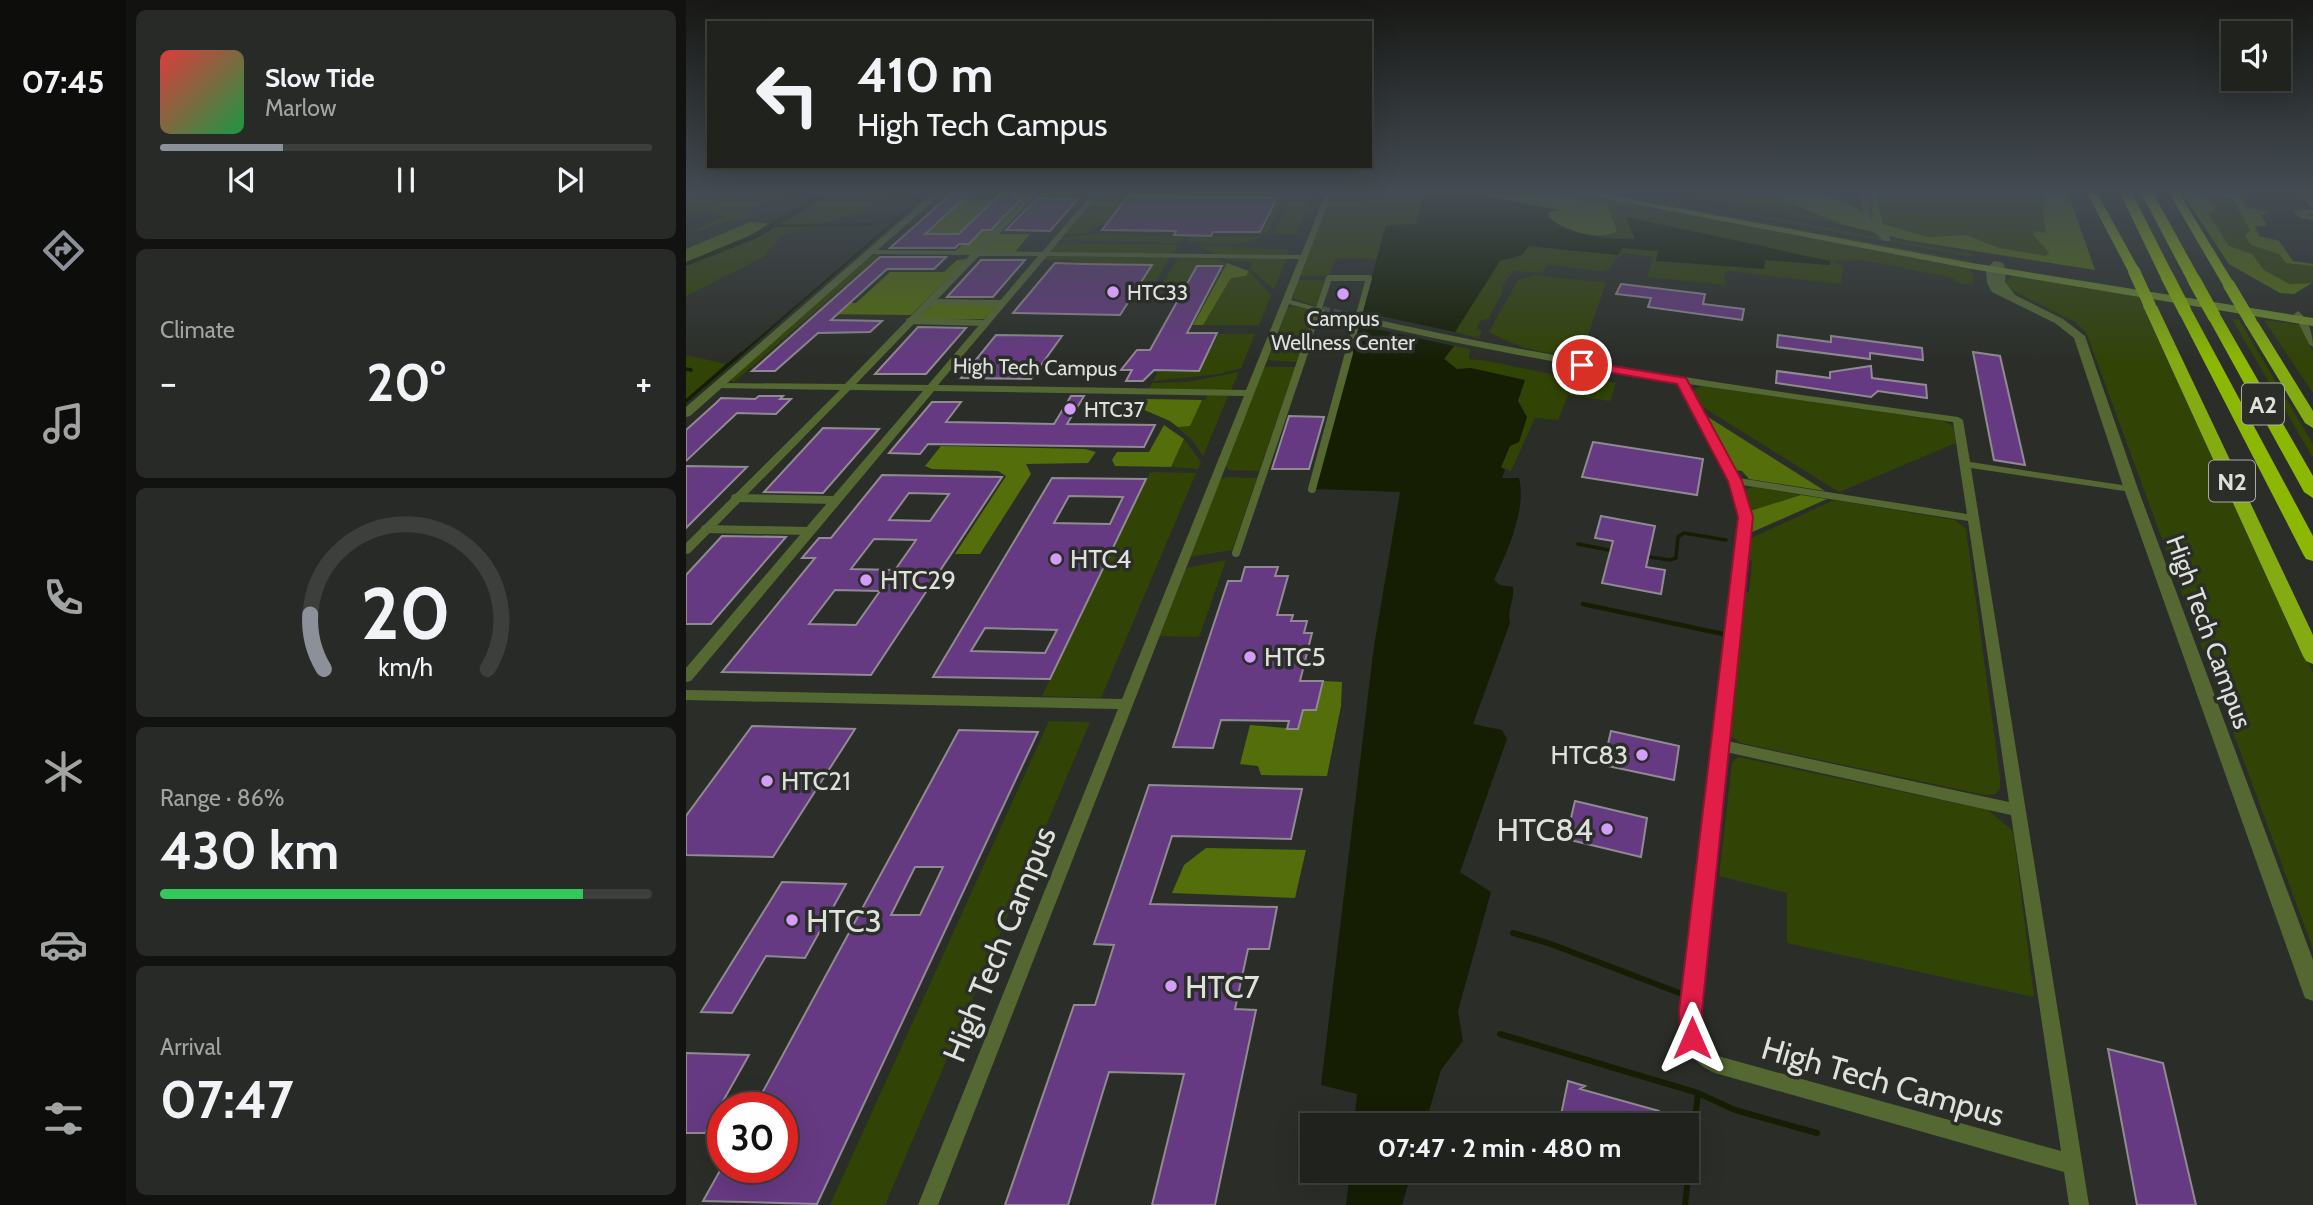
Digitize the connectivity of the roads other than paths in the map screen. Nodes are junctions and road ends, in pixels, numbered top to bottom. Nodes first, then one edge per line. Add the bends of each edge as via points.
1 (873, 249) edge
2 (980, 249) edge
3 (1048, 249) edge
4 (1305, 249) edge
5 (1893, 249) edge
6 (1901, 249) edge
7 (2122, 249) edge
8 (2154, 249) edge
9 (2177, 249) edge
10 (2208, 249) edge
11 (870, 252) junction
12 (975, 254) junction
13 (1044, 254) junction
14 (1302, 257) junction
15 (1997, 268) junction
16 (1284, 301) junction
17 (928, 302) junction
18 (1002, 303) junction
19 (1320, 310) junction
20 (1355, 318) junction
21 (2306, 318) edge
22 (909, 321) junction
23 (985, 323) junction
24 (2313, 344) edge
25 (1682, 381) junction
26 (718, 385) junction
27 (848, 387) junction
28 (930, 388) junction
29 (1248, 393) junction
30 (686, 413) edge
31 (2313, 423) edge
32 (1965, 464) junction
33 (1735, 481) junction
34 (1312, 489) dead end
35 (2131, 489) junction
36 (2313, 492) edge
37 (735, 498) junction
38 (834, 500) junction
39 (1972, 518) junction
40 (705, 529) junction
41 (808, 531) junction
42 (686, 550) edge
43 (1236, 553) dead end
44 (2313, 554) edge
45 (2313, 656) edge
46 (686, 677) edge
47 (686, 695) edge
48 (1125, 704) junction
49 (1720, 745) junction
50 (2017, 810) junction
51 (2313, 990) edge
52 (2072, 1164) junction
53 (928, 1205) edge
54 (2079, 1205) edge

1 - 11 street
2 - 12 street
3 - 13 street, High Tech Campus
4 - 14 street, High Tech Campus
5 - 15 main road
6 - 15 main road
7 - 45 highway, N2, bridge
8 - 44 highway, A2, bridge
9 - 36 highway, A2, bridge
10 - 31 highway, bridge
11 - 12 street
11 - 26 street
12 - 13 street
12 - 17 street
13 - 14 street
13 - 18 street, High Tech Campus
14 - 16 street, High Tech Campus
15 - 21 main road
15 - 35 street, High Tech Campus via 1993,286 2079,336
16 - 19 street
16 - 29 street, High Tech Campus
17 - 18 street
17 - 22 street
18 - 23 street, High Tech Campus
19 - 20 street via 1329,278 1369,278
19 - 43 street
20 - 25 street
20 - 34 street
21 - 24 street
22 - 23 street, High Tech Campus
22 - 27 street
23 - 28 street, High Tech Campus
25 - 32 street via 1958,420
25 - 33 street, High Tech Campus
26 - 27 street, High Tech Campus
26 - 30 street
27 - 28 street, High Tech Campus
27 - 37 street
28 - 29 street, High Tech Campus
28 - 38 street, High Tech Campus
29 - 48 street, High Tech Campus
32 - 35 street
32 - 39 street
33 - 39 street
33 - 49 street, High Tech Campus via 1745,517
35 - 51 street, High Tech Campus
37 - 38 street
37 - 40 street
38 - 41 street, High Tech Campus
39 - 50 street
40 - 41 street
40 - 42 street
41 - 46 street, High Tech Campus
47 - 48 street
48 - 53 street, High Tech Campus
49 - 50 street
49 - 52 street, High Tech Campus via 1689,1026 1705,1060
50 - 52 street
52 - 54 street

